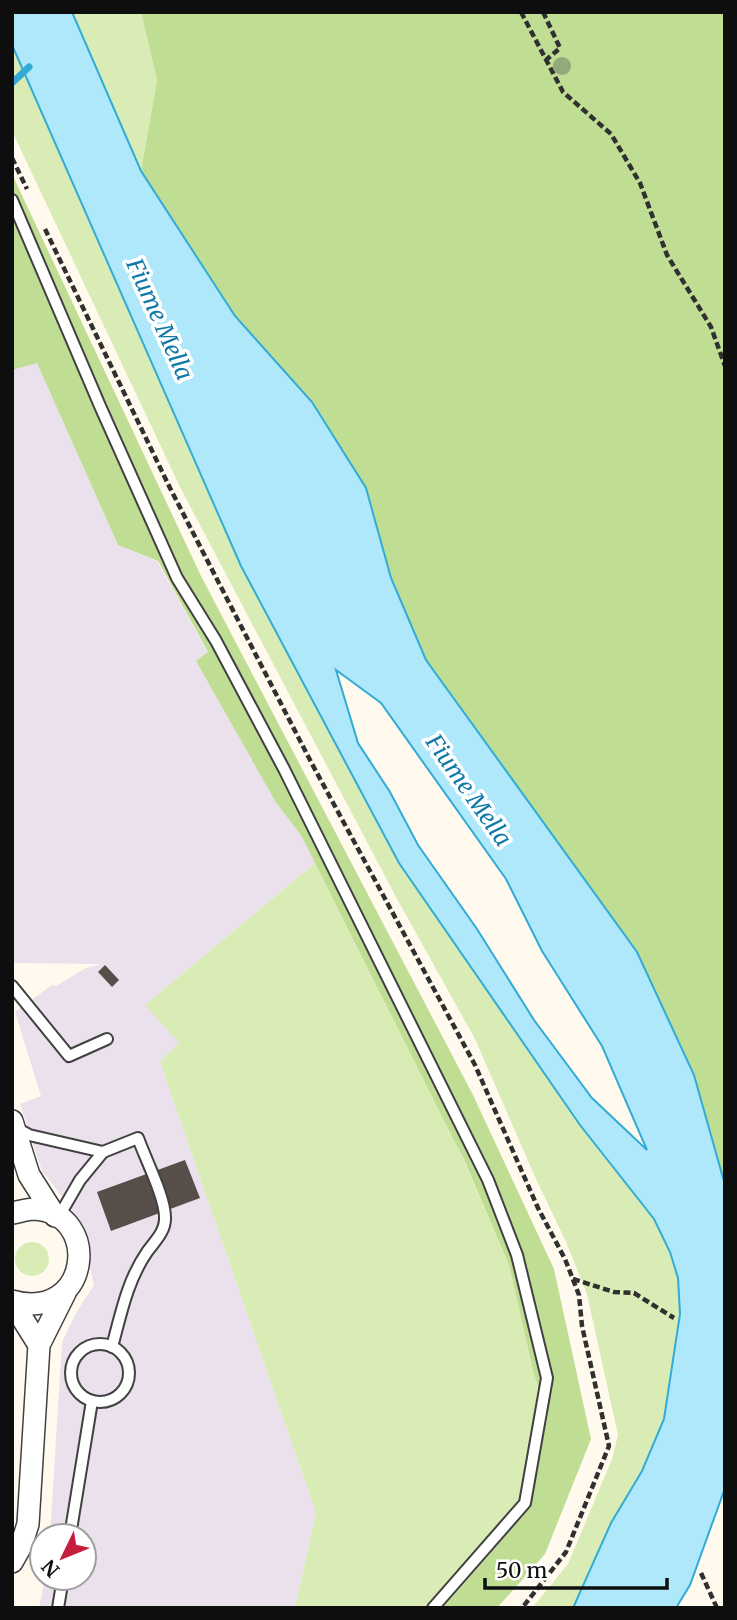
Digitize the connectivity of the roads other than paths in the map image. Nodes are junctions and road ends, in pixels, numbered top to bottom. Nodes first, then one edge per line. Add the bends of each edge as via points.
1 (12, 200) edge
2 (12, 986) edge
3 (107, 1039) dead end
4 (13, 1124) edge
5 (103, 1152) junction
6 (29, 1175) junction
7 (12, 1213) edge
8 (57, 1217) junction
9 (65, 1293) junction
10 (12, 1302) edge
11 (39, 1345) junction
12 (112, 1347) junction
13 (92, 1401) junction
14 (72, 1522) edge
15 (12, 1562) edge
16 (433, 1608) edge

1 - 16 lane via 177,578 284,769 488,1180 517,1255 547,1378 525,1503
2 - 3 lane via 69,1056
4 - 5 lane via 29,1135
4 - 6 street
5 - 8 lane
5 - 12 lane via 138,1138 166,1219 128,1287
6 - 7 street
6 - 8 street
7 - 8 street via 34,1209
8 - 9 street via 78,1243 80,1261
9 - 10 street via 40,1305
9 - 11 street
10 - 11 street
11 - 15 street via 28,1524
12 - 13 lane via 129,1369 125,1388 111,1400
12 - 13 lane via 103,1344 84,1349 72,1363 77,1391
13 - 14 lane

